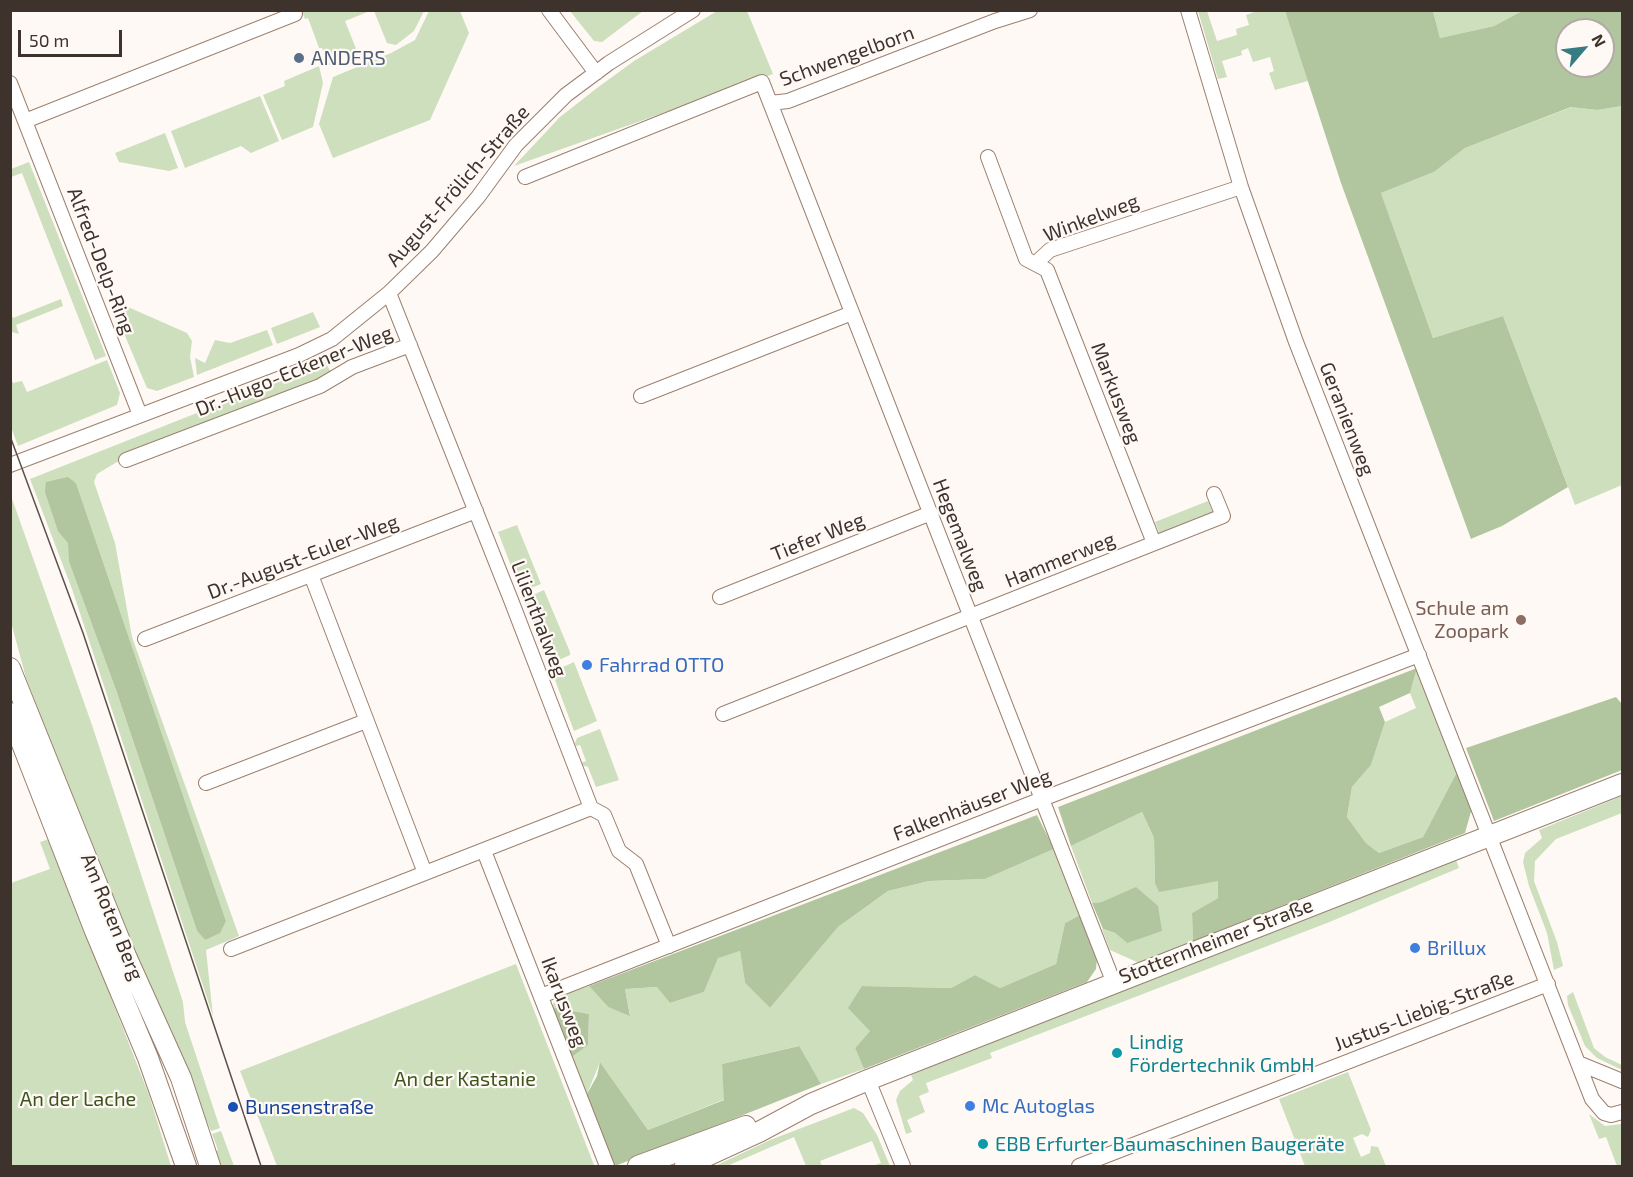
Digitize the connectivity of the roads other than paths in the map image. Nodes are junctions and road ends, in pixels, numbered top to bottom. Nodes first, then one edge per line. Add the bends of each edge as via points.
1 (549, 10) edge
2 (693, 10) edge
3 (1030, 10) edge
4 (1188, 10) edge
5 (295, 14) dead end
6 (596, 73) junction
7 (10, 83) edge
8 (770, 103) junction
9 (25, 122) junction
10 (988, 157) dead end
11 (525, 177) dead end
12 (1241, 187) junction
13 (1036, 262) junction
14 (389, 293) junction
15 (852, 313) junction
16 (410, 345) junction
17 (641, 396) dead end
18 (140, 415) junction
19 (126, 460) dead end
20 (10, 465) edge
21 (1214, 494) dead end
22 (476, 511) junction
23 (931, 513) junction
24 (1154, 543) junction
25 (311, 575) junction
26 (720, 597) dead end
27 (971, 617) junction
28 (145, 639) dead end
29 (1419, 655) junction
30 (10, 668) edge
31 (10, 713) edge
32 (723, 714) dead end
33 (366, 721) junction
34 (206, 783) dead end
35 (1623, 784) edge
36 (1042, 799) junction
37 (591, 808) junction
38 (1491, 835) junction
39 (484, 851) junction
40 (425, 873) junction
41 (669, 945) junction
42 (231, 950) dead end
43 (1113, 981) junction
44 (1548, 984) junction
45 (541, 996) junction
46 (1578, 1063) junction
47 (867, 1080) junction
48 (1623, 1081) edge
49 (811, 1104) junction
50 (1623, 1112) edge
51 (186, 1167) edge
52 (210, 1167) edge
53 (607, 1167) edge
54 (639, 1167) edge
55 (685, 1167) edge
56 (903, 1167) edge
57 (1079, 1167) edge

1 - 6 street
2 - 6 street, August-Frölich-Straße
3 - 8 street, Schwengelborn via 788,101
4 - 12 street, Geranienweg
5 - 9 street
6 - 14 street, August-Frölich-Straße via 566,95 516,145 478,198
7 - 9 street, Alfred-Delp-Ring
8 - 11 street, Schwengelborn via 762,82
8 - 15 street, Hegemalweg
9 - 18 street, Alfred-Delp-Ring
10 - 13 street, Winkelweg via 1026,259
12 - 13 street, Winkelweg via 1050,250
12 - 29 street, Geranienweg via 1296,342
13 - 24 street, Markusweg via 1047,270
14 - 16 street, Lilienthalweg
14 - 18 street, August-Frölich-Straße via 332,339
15 - 17 street
15 - 23 street, Hegemalweg
16 - 19 street, Dr.-Hugo-Eckener-Weg via 352,367 320,386
16 - 22 street, Lilienthalweg
18 - 20 street, August-Frölich-Straße
21 - 24 street, Hammerweg via 1223,516
22 - 25 street, Dr.-August-Euler-Weg
22 - 37 street, Lilienthalweg
23 - 26 street, Tiefer Weg
23 - 27 street, Hegemalweg
24 - 27 street, Hammerweg
25 - 28 street, Dr.-August-Euler-Weg
25 - 33 street
27 - 32 street, Hammerweg
27 - 36 street, Hegemalweg
29 - 36 street, Falkenhäuser Weg
29 - 38 street, Geranienweg
30 - 52 main road, Am Roten Berg via 126,956 181,1078
31 - 51 main road, Am Roten Berg via 148,1058
33 - 34 street
33 - 40 street
35 - 38 main road, Stotternheimer Straße
36 - 41 street, Falkenhäuser Weg
36 - 43 street, Hegemalweg
37 - 39 street
37 - 41 street, Lilienthalweg via 604,815 619,851 636,864
38 - 43 main road, Stotternheimer Straße
38 - 44 street
39 - 40 street
39 - 45 street, Ikarusweg
40 - 42 street
41 - 45 street, Falkenhäuser Weg
43 - 47 main road, Stotternheimer Straße
44 - 46 street
44 - 57 street, Justus-Liebig-Straße
45 - 53 street, Ikarusweg
46 - 48 street
46 - 50 street via 1597,1107 1611,1115
47 - 49 main road, Stotternheimer Straße
47 - 56 street
49 - 54 main road, Stotternheimer Straße
49 - 55 main road, Stotternheimer Straße

